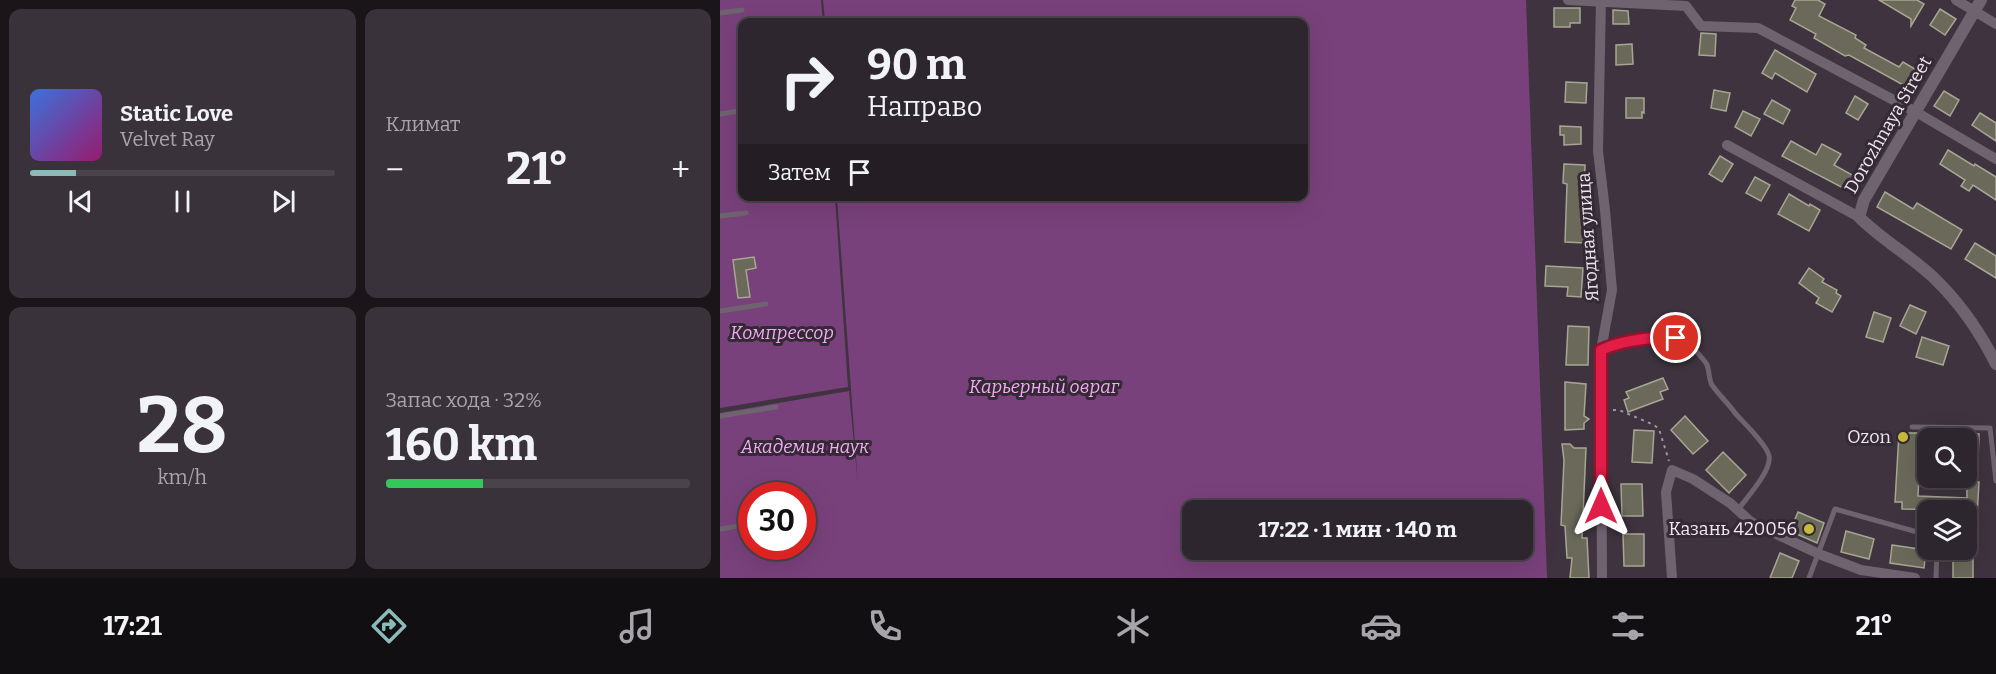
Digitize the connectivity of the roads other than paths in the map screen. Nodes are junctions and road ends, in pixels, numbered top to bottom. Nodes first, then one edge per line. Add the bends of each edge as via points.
1 (1568, 0) edge
2 (1956, 0) edge
3 (1981, 0) edge
4 (1601, 1) edge
5 (1687, 3) edge
6 (742, 10) dead end
7 (1974, 11) junction
8 (720, 13) edge
9 (1996, 24) edge
10 (738, 111) edge
11 (1916, 112) junction
12 (720, 114) edge
13 (1727, 145) dead end
14 (1996, 159) edge
15 (746, 213) dead end
16 (720, 216) edge
17 (1859, 217) junction
18 (766, 304) dead end
19 (720, 311) edge
20 (1601, 350) junction
21 (1996, 364) edge
22 (776, 407) dead end
23 (720, 416) edge
24 (1912, 427) dead end
25 (1996, 481) edge
26 (1737, 510) junction
27 (738, 526) edge
28 (720, 529) edge
29 (1917, 531) edge
30 (1819, 554) junction
31 (1937, 560) edge
32 (1602, 578) edge
33 (1672, 578) edge
34 (1809, 578) edge
35 (1915, 578) edge
36 (1936, 578) edge

1 - 4 street
2 - 7 street
3 - 7 street, Dorozhnaya Street
4 - 5 street
4 - 20 street, Ягодная улица via 1598,151 1612,290
5 - 11 street via 1701,27 1758,28
6 - 8 lane
7 - 9 street
7 - 11 street, Dorozhnaya Street
10 - 12 lane
11 - 14 street
11 - 17 street, Dorozhnaya Street via 1864,200
13 - 17 street
15 - 16 lane
17 - 21 street, Dorozhnaya Street via 1934,278 1974,324
18 - 19 lane
20 - 26 lane via 1616,344 1676,338 1688,343 1707,365 1710,382 1769,455 1763,476
20 - 32 street, Ягодная улица
22 - 23 lane
24 - 25 lane via 1990,428
26 - 30 street via 1751,522
26 - 33 street via 1693,479 1672,470 1666,492
27 - 28 lane
29 - 30 lane via 1835,509
30 - 34 lane
30 - 35 street via 1861,570
31 - 36 lane

